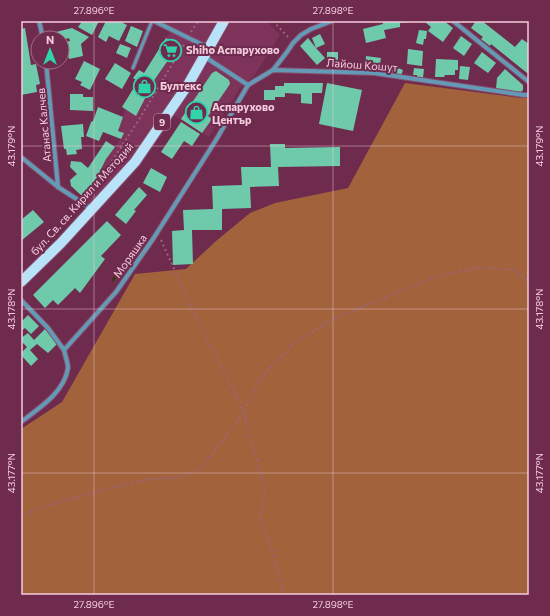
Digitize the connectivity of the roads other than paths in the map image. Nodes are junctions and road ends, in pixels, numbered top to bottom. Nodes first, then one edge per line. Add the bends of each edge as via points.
1 (153, 21) edge
2 (332, 21) edge
3 (453, 21) edge
4 (223, 23) edge
5 (207, 52) junction
6 (134, 68) dead end
7 (47, 70) edge
8 (273, 70) junction
9 (529, 82) edge
10 (248, 85) junction
11 (529, 95) edge
12 (21, 157) edge
13 (58, 187) junction
14 (92, 209) junction
15 (21, 282) edge
16 (21, 300) edge
17 (64, 350) junction
18 (21, 422) edge

1 - 5 street via 188,38
1 - 6 lane
2 - 8 street via 301,35
3 - 9 street
4 - 5 main road, бул. Св. св. Кирил и Методий / 9
5 - 10 street
5 - 14 main road, бул. Св. св. Кирил и Методий / 9 via 189,83 134,162
7 - 13 street, Атанас Калчев
8 - 10 street
8 - 11 street, Лайош Кошут via 374,74
10 - 17 street, Моряшка via 157,233 116,292
12 - 13 street
13 - 14 street
14 - 15 main road, бул. Св. св. Кирил и Методий / 9
16 - 17 street via 48,328
17 - 18 street via 68,367 62,386

